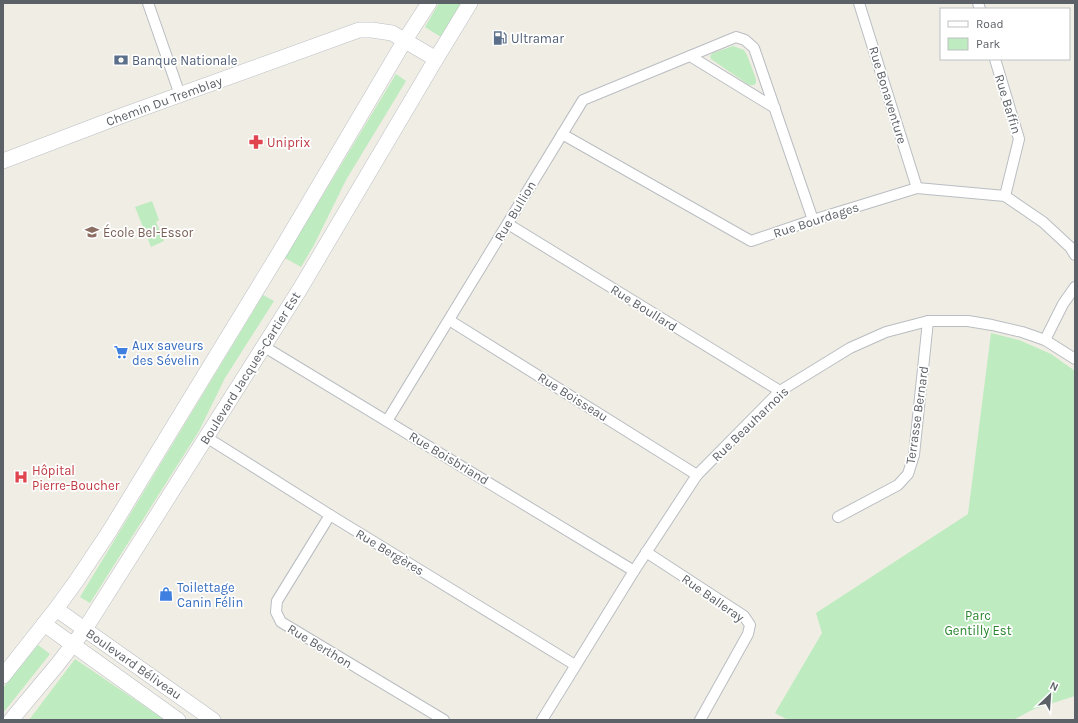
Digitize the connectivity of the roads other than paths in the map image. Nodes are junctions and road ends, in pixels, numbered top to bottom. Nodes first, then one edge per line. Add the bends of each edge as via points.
1 (148, 3) edge
2 (429, 3) edge
3 (470, 3) edge
4 (859, 3) edge
5 (405, 40) junction
6 (690, 56) junction
7 (436, 59) junction
8 (995, 60) edge
9 (180, 95) junction
10 (775, 108) junction
11 (562, 134) junction
12 (3, 161) edge
13 (917, 188) junction
14 (1005, 196) junction
15 (812, 220) junction
16 (508, 224) junction
17 (1075, 255) edge
18 (1075, 287) edge
19 (449, 320) junction
20 (928, 321) junction
21 (1045, 340) junction
22 (263, 346) junction
23 (1075, 359) edge
24 (780, 391) junction
25 (388, 421) junction
26 (206, 437) junction
27 (697, 475) junction
28 (330, 515) junction
29 (838, 517) dead end
30 (646, 552) junction
31 (634, 571) junction
32 (56, 609) junction
33 (44, 624) junction
34 (85, 629) junction
35 (73, 645) junction
36 (575, 666) junction
37 (3, 676) edge
38 (11, 720) edge
39 (178, 720) edge
40 (213, 720) edge
41 (444, 720) edge
42 (542, 720) edge
43 (700, 720) edge

1 - 9 street
2 - 5 main road
3 - 7 main road, Boulevard Jacques-Cartier Est
4 - 13 street, Rue Bonaventure
5 - 7 main road, Chemin Du Tremblay
5 - 9 main road, Chemin Du Tremblay via 389,32 360,30
5 - 32 main road via 281,250 109,532
6 - 10 street
6 - 10 street, Rue Bullion via 736,37 745,40 754,48
6 - 11 street, Rue Bullion via 583,100
7 - 22 main road, Boulevard Jacques-Cartier Est via 304,282
8 - 14 street, Rue Baffin via 1019,139
9 - 12 main road, Chemin Du Tremblay
10 - 15 street, Rue Bullion
11 - 15 street, Rue Bourdages via 751,241
11 - 16 street, Rue Bullion
13 - 14 street, Rue Bourdages
13 - 15 street, Rue Bourdages
14 - 17 street, Rue Bourdages via 1043,222
16 - 19 street, Rue Bullion
16 - 24 street, Rue Boullard
18 - 21 street via 1063,304
19 - 25 street, Rue Bullion
19 - 27 street, Rue Boisseau
20 - 21 street, Rue Beauharnois via 968,321 1022,332
20 - 24 street, Rue Beauharnois via 886,332 850,348
20 - 29 street, Terrasse Bernard via 914,455 908,474 898,485
21 - 23 street, Rue Beauharnois
22 - 25 street, Rue Boisbriand
22 - 26 main road, Boulevard Jacques-Cartier Est
24 - 27 street, Rue Beauharnois
25 - 31 street, Rue Boisbriand
26 - 28 street, Rue Bergères
26 - 34 main road, Boulevard Jacques-Cartier Est
27 - 30 street, Rue Beauharnois
28 - 36 street, Rue Bergères
28 - 41 street, Rue Berthon via 277,601 276,612 281,622
30 - 31 street, Rue Beauharnois
30 - 43 street, Rue Balleray via 744,616 750,625 748,634
31 - 36 street, Rue Beauharnois
32 - 33 main road
32 - 34 main road, Boulevard Béliveau
33 - 35 main road, Boulevard Béliveau
33 - 37 main road
34 - 35 main road, Boulevard Jacques-Cartier Est
34 - 40 main road, Boulevard Béliveau
35 - 38 main road, Boulevard Jacques-Cartier Est
35 - 39 main road, Boulevard Béliveau
36 - 42 street, Rue Beauharnois

